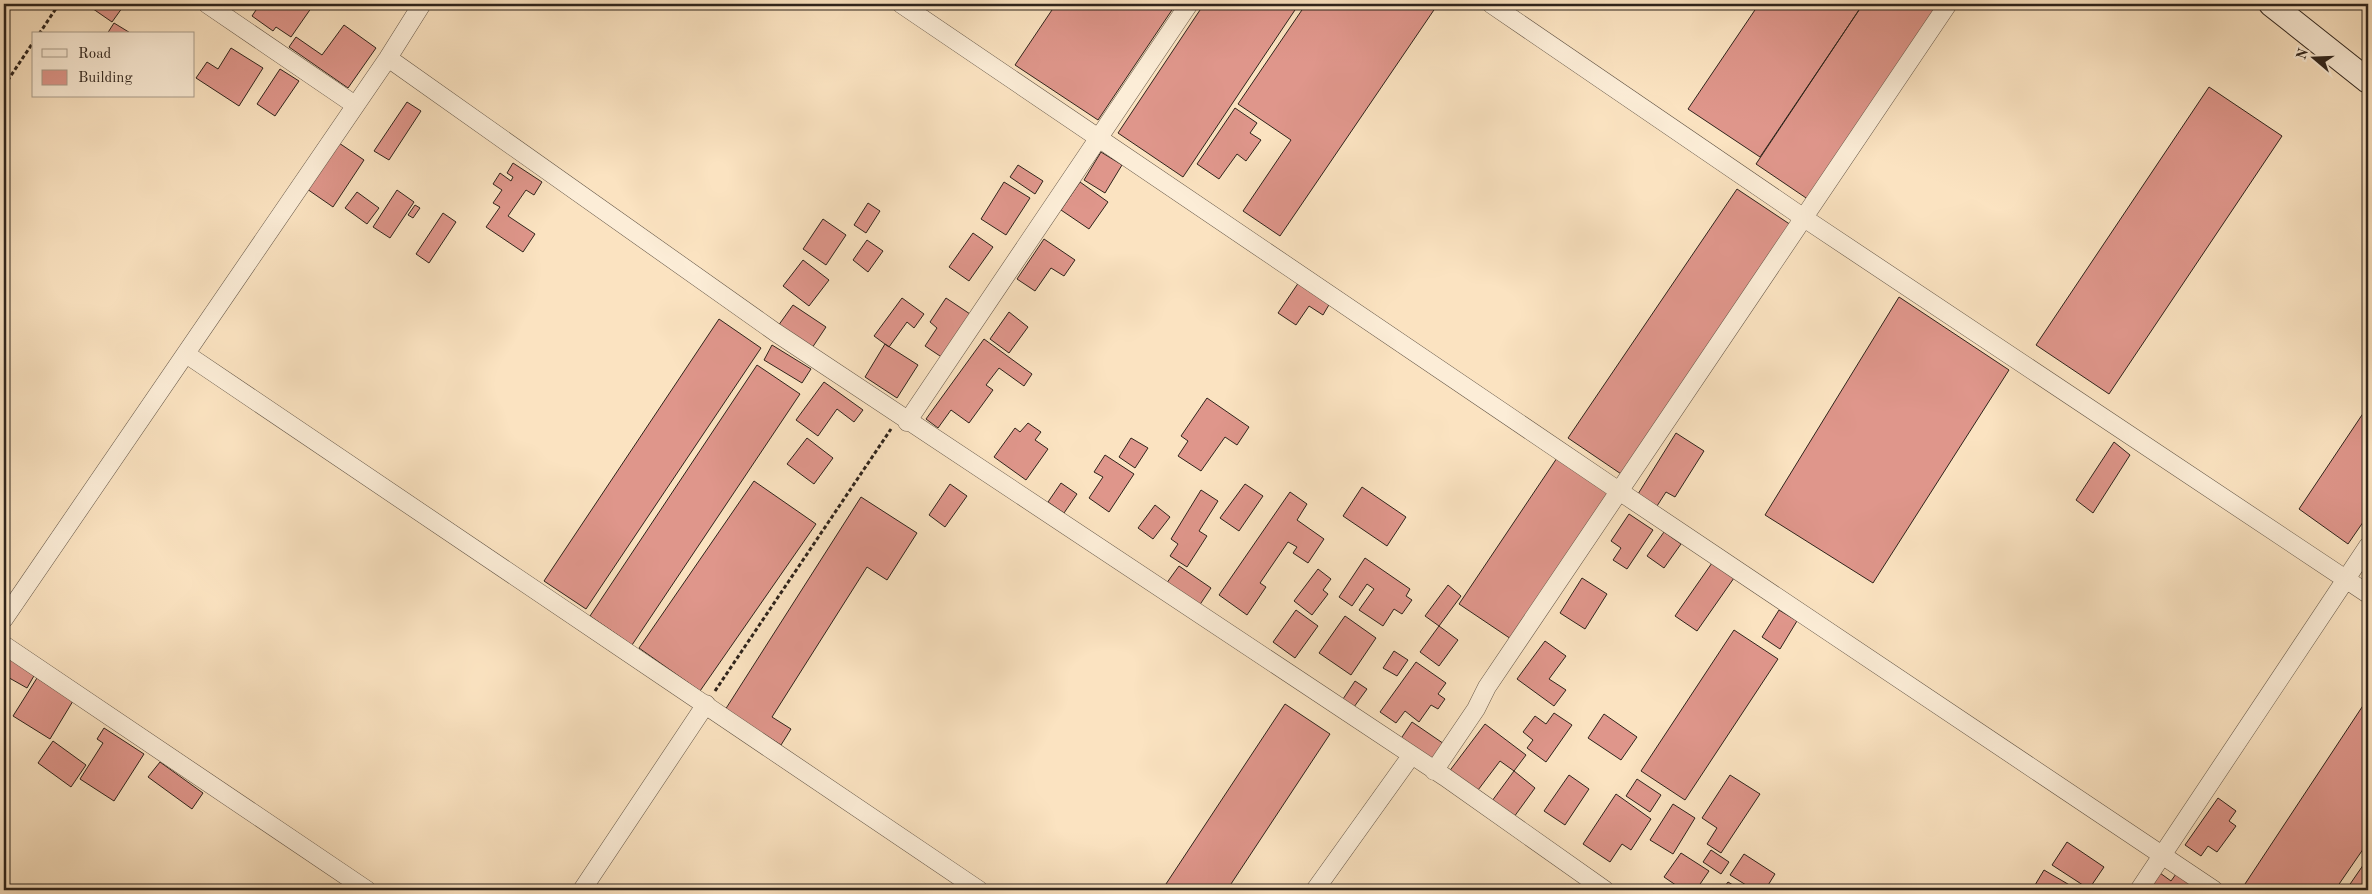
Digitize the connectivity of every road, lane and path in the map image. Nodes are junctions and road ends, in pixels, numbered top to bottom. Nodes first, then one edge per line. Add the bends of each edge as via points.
1 (59, 4) edge
2 (207, 4) edge
3 (422, 4) edge
4 (901, 4) edge
5 (1189, 4) edge
6 (1490, 4) edge
7 (1948, 4) edge
8 (2271, 4) edge
9 (40, 32) edge
10 (32, 44) edge
11 (388, 58) junction
12 (2368, 81) edge
13 (4, 86) edge
14 (355, 105) junction
15 (1098, 139) junction
16 (1804, 218) junction
17 (186, 354) junction
18 (904, 419) junction
19 (1619, 491) junction
20 (2368, 546) edge
21 (2346, 579) junction
22 (2368, 594) edge
23 (4, 619) edge
24 (4, 645) edge
25 (706, 704) junction
26 (1411, 756) junction
27 (1434, 771) junction
28 (2163, 856) junction
29 (367, 890) edge
30 (582, 890) edge
31 (979, 890) edge
32 (1315, 890) edge
33 (1605, 890) edge
34 (2139, 890) edge
35 (2214, 890) edge

1 - 9 path
2 - 14 street
3 - 11 street
4 - 15 street
5 - 15 street
6 - 16 street
7 - 16 street
8 - 12 main road
10 - 13 path
11 - 14 street
11 - 18 street via 775,332
14 - 17 street
15 - 18 street
15 - 19 street
16 - 19 street
16 - 21 street
17 - 23 street
17 - 25 street
18 - 25 path
18 - 26 street
19 - 27 street via 1486,687 1476,709
19 - 28 street
20 - 21 street
21 - 22 street
21 - 28 street
24 - 29 street
25 - 30 street
25 - 31 street
26 - 27 street
26 - 32 street
27 - 33 street
28 - 34 street
28 - 35 street

